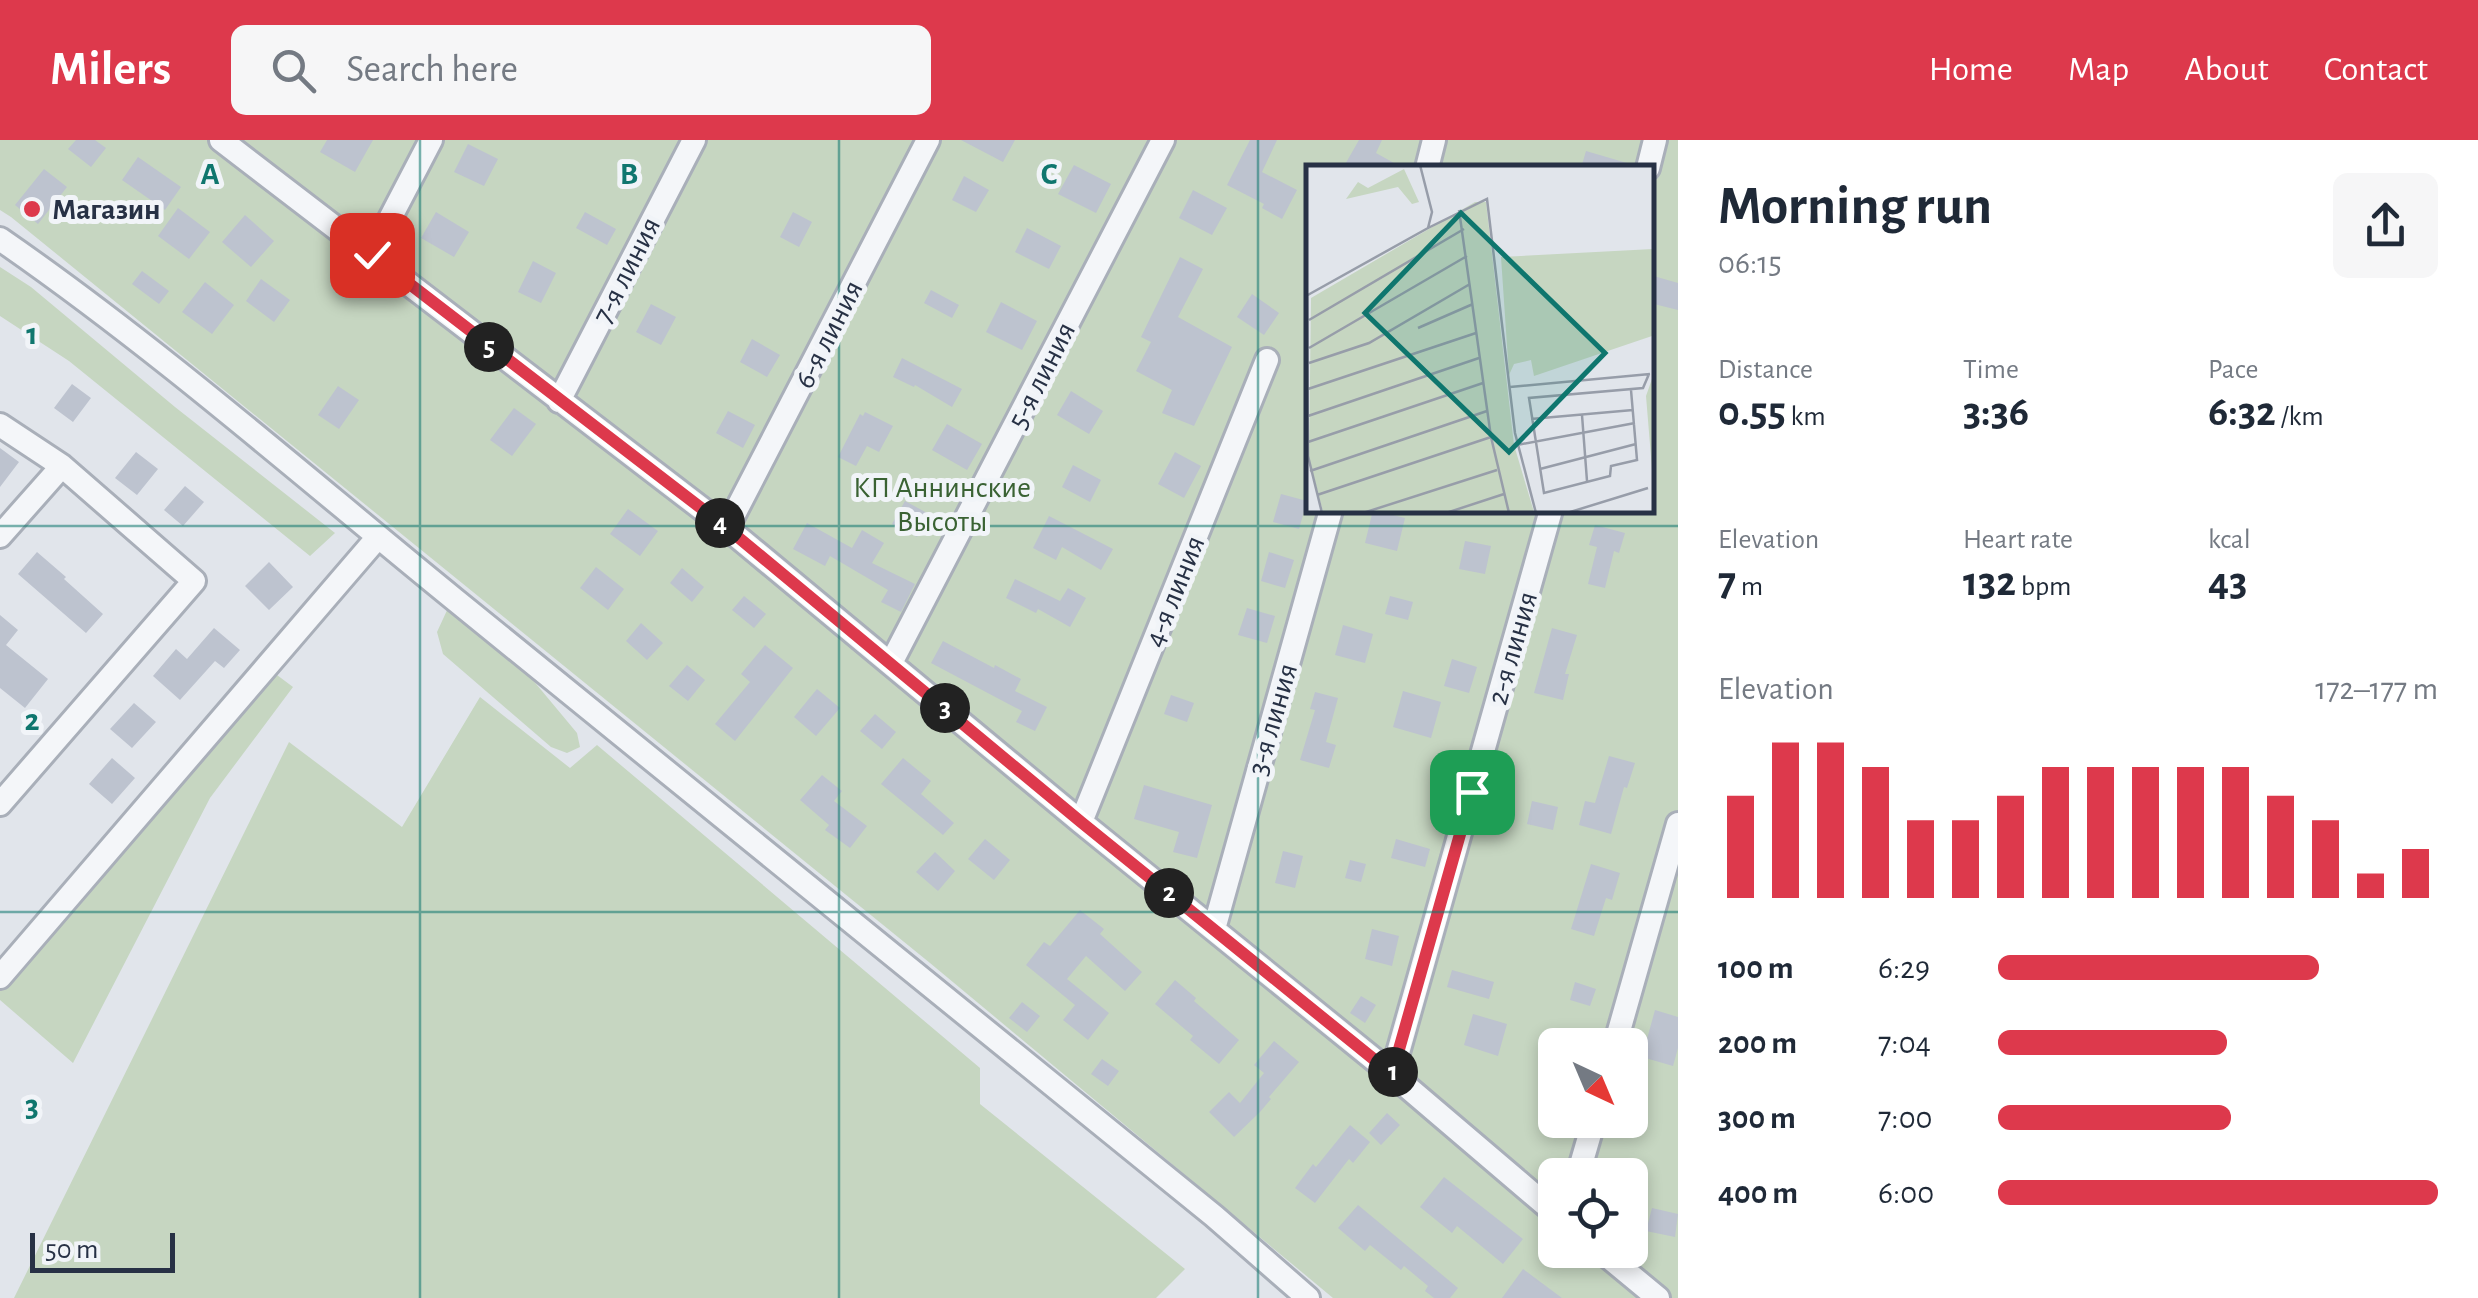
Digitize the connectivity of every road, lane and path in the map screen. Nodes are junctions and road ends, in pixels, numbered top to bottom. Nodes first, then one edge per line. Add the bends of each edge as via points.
1 (220, 140) edge
2 (431, 140) edge
3 (694, 140) edge
4 (928, 140) edge
5 (1163, 140) edge
6 (1434, 140) edge
7 (1656, 140) edge
8 (1428, 165) edge
9 (1649, 165) edge
10 (0, 239) edge
11 (372, 255) junction
12 (1268, 360) dead end
13 (559, 400) junction
14 (0, 425) edge
15 (62, 466) junction
16 (1330, 512) edge
17 (1550, 512) edge
18 (727, 528) junction
19 (0, 536) edge
20 (378, 537) junction
21 (891, 663) junction
22 (0, 804) edge
23 (1081, 822) junction
24 (1678, 824) edge
25 (1214, 929) junction
26 (0, 977) edge
27 (1620, 1028) edge
28 (1392, 1074) junction
29 (1538, 1199) edge
30 (1622, 1268) edge
31 (1308, 1298) edge
32 (1658, 1298) edge

1 - 11 street
2 - 11 street
3 - 13 street, 7-я линия
4 - 18 street, 6-я линия
5 - 21 street, 5-я линия
6 - 8 street
7 - 9 street
10 - 20 street via 185,376
11 - 13 street
12 - 23 street, 4-я линия
13 - 18 street
14 - 15 street
15 - 19 street
15 - 22 street via 194,581
16 - 25 street, 3-я линия
17 - 28 street, 2-я линия
18 - 21 street
20 - 26 street
20 - 31 street
21 - 23 street
23 - 25 street
24 - 27 street
25 - 28 street
28 - 29 street
30 - 32 street

